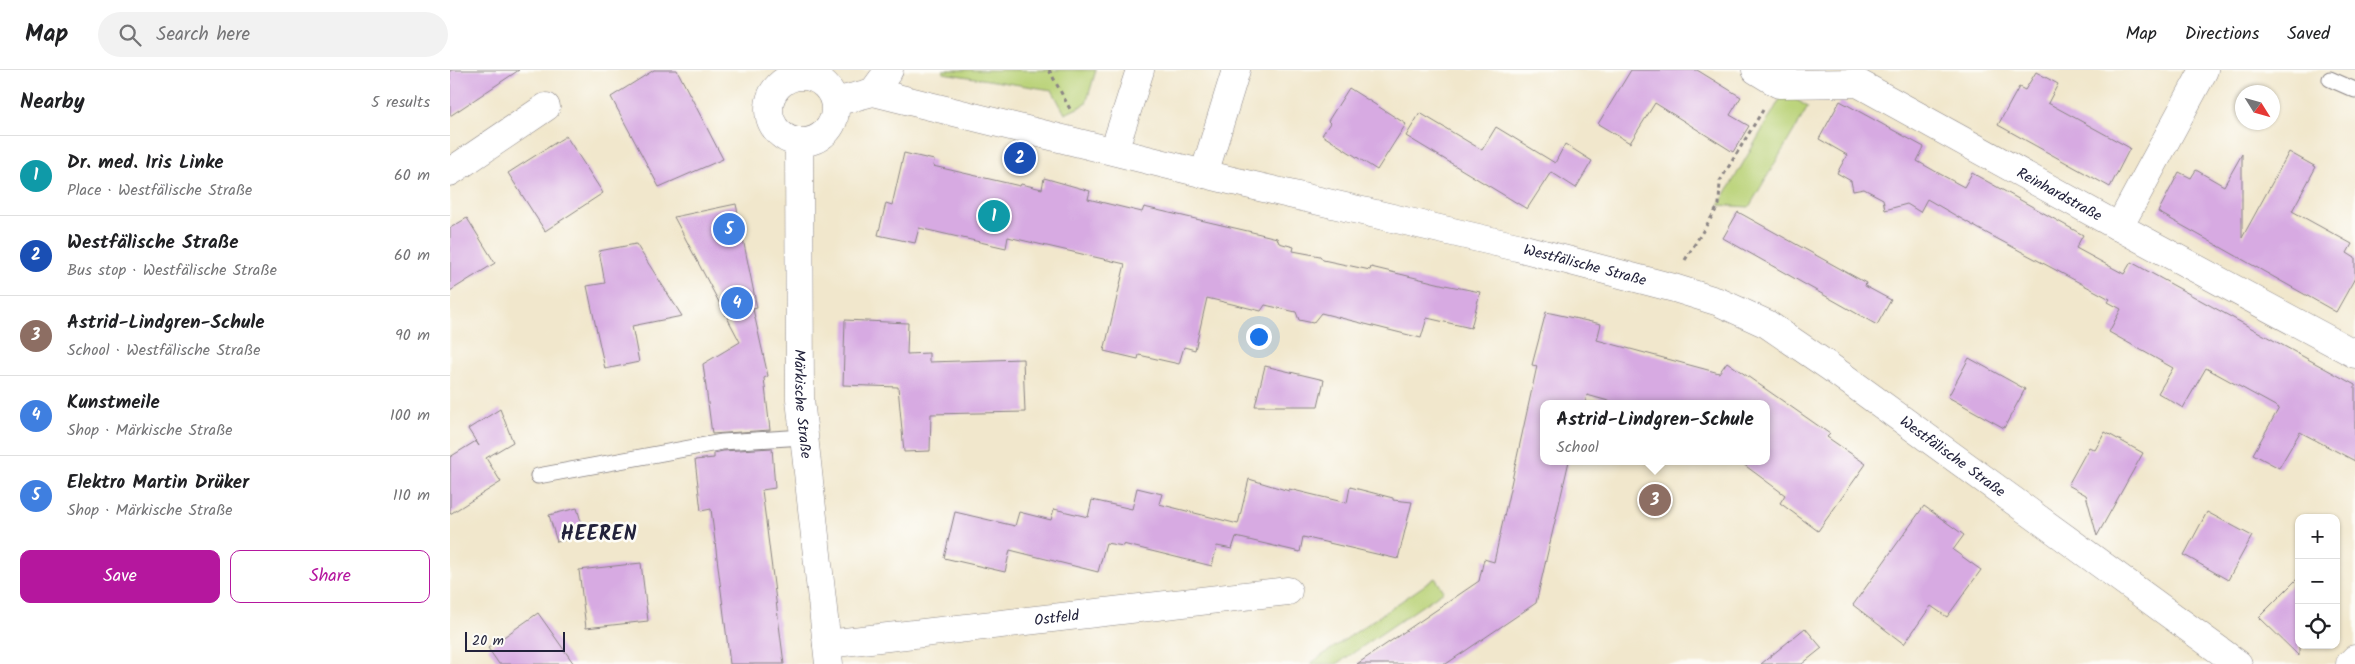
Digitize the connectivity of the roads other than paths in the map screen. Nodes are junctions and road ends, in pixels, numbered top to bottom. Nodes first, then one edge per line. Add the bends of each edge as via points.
1 (889, 70) edge
2 (1140, 70) edge
3 (1236, 70) edge
4 (1756, 70) edge
5 (2204, 70) edge
6 (780, 75) edge
7 (2330, 79) dead end
8 (2355, 90) edge
9 (873, 92) junction
10 (835, 102) junction
11 (546, 107) dead end
12 (799, 143) junction
13 (1114, 152) junction
14 (450, 172) edge
15 (1204, 174) junction
16 (2118, 227) junction
17 (2355, 354) edge
18 (804, 437) junction
19 (538, 476) dead end
20 (1288, 592) dead end
21 (828, 654) edge
22 (2355, 660) edge
23 (2238, 664) edge
24 (2350, 664) edge

1 - 9 street
2 - 13 street
3 - 15 street
4 - 16 street, Reinhardstraße via 1779,84 1858,83
5 - 16 street
6 - 10 street via 809,76 821,81
6 - 12 street via 769,104 769,117 775,130 786,139
7 - 8 lane
9 - 10 street, Westfälische Straße
9 - 13 street, Westfälische Straße
10 - 12 street via 831,126 823,136 812,142
11 - 14 street
12 - 18 street, Märkische Straße via 800,399
13 - 15 street, Westfälische Straße
15 - 23 street, Westfälische Straße via 1517,247 1674,288 1719,302 1768,324
16 - 17 street, Reinhardstraße
18 - 19 lane via 722,442
18 - 21 street, Märkische Straße
20 - 21 street, Ostfeld
22 - 24 street

